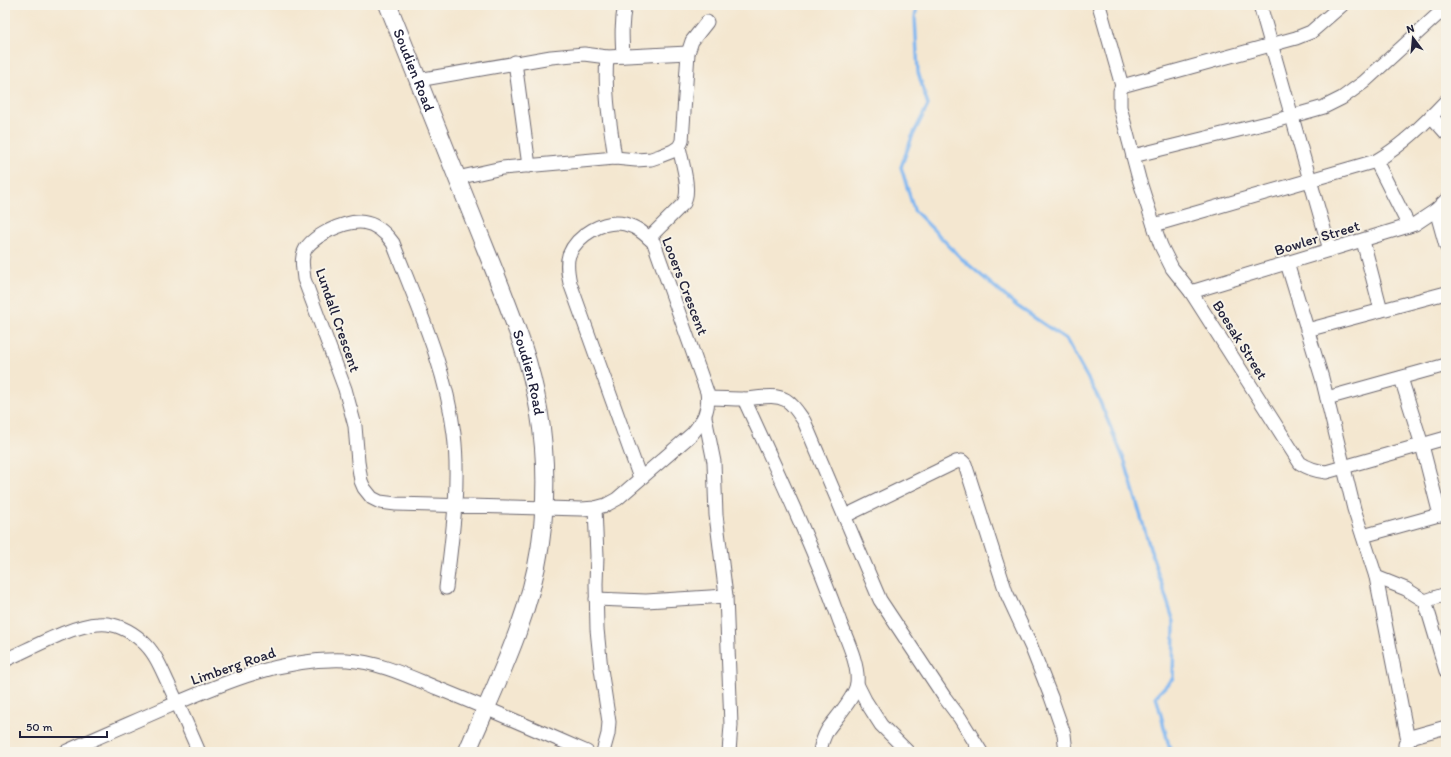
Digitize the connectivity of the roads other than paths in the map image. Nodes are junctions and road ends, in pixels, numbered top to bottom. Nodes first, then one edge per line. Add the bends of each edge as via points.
1 (388, 5) edge
2 (1099, 5) edge
3 (1260, 5) edge
4 (1342, 5) edge
5 (622, 9) edge
6 (1438, 9) edge
7 (708, 22) dead end
8 (1271, 45) junction
9 (688, 53) junction
10 (624, 56) junction
11 (607, 57) junction
12 (515, 62) junction
13 (418, 80) junction
14 (1122, 86) junction
15 (1446, 101) edge
16 (1292, 116) junction
17 (1431, 116) junction
18 (1446, 133) edge
19 (679, 148) junction
20 (1133, 156) junction
21 (615, 158) junction
22 (1376, 160) junction
23 (529, 166) junction
24 (457, 178) junction
25 (1309, 181) junction
26 (1446, 200) edge
27 (1436, 210) junction
28 (1154, 225) junction
29 (1409, 226) junction
30 (649, 238) junction
31 (1363, 241) junction
32 (1446, 246) edge
33 (1330, 250) junction
34 (1287, 263) junction
35 (1191, 292) junction
36 (1446, 293) edge
37 (1381, 310) junction
38 (1307, 330) junction
39 (1446, 365) edge
40 (1401, 378) junction
41 (708, 398) junction
42 (1327, 398) junction
43 (744, 399) junction
44 (705, 417) junction
45 (1446, 438) edge
46 (1422, 445) junction
47 (1343, 468) junction
48 (640, 478) junction
49 (455, 506) junction
50 (544, 508) junction
51 (595, 508) junction
52 (1443, 514) edge
53 (845, 516) junction
54 (1363, 536) junction
55 (1376, 577) junction
56 (446, 588) dead end
57 (1446, 594) edge
58 (726, 596) junction
59 (596, 599) junction
60 (1425, 601) junction
61 (5, 660) edge
62 (1446, 671) edge
63 (857, 684) junction
64 (177, 703) junction
65 (486, 707) junction
66 (1446, 727) edge
67 (1406, 746) edge
68 (65, 752) edge
69 (199, 752) edge
70 (467, 752) edge
71 (587, 752) edge
72 (603, 752) edge
73 (729, 752) edge
74 (820, 752) edge
75 (908, 752) edge
76 (981, 752) edge
77 (1066, 752) edge

1 - 13 street, Soudien Road
2 - 14 street, Boesak Street
3 - 8 street
4 - 8 street via 1310,32
5 - 10 street via 621,33
6 - 16 street via 1364,82 1324,107
7 - 9 street via 692,41
8 - 14 street
8 - 16 street
9 - 10 street
9 - 19 street via 682,141
10 - 11 street
11 - 12 street via 584,54
11 - 21 street via 606,96
12 - 13 street
12 - 23 street
13 - 24 street, Soudien Road
14 - 20 street, Boesak Street via 1120,106
15 - 17 street
16 - 20 street
16 - 25 street
17 - 18 street
17 - 22 street via 1396,147
19 - 21 street via 651,158
19 - 30 street via 687,187 686,198
20 - 28 street, Boesak Street
21 - 23 street
22 - 25 street
22 - 29 street
23 - 24 street via 502,168
24 - 50 street, Soudien Road via 517,332 532,382 543,440
25 - 28 street
25 - 33 street
26 - 27 street, Bowler Street
27 - 29 street, Bowler Street
27 - 32 street
28 - 35 street, Boesak Street via 1172,268
29 - 31 street, Bowler Street
30 - 41 street, Looers Crescent via 654,243
30 - 48 street, Looers Crescent via 636,228 624,224 599,226 577,242 567,266 570,283
31 - 33 street, Bowler Street
31 - 37 street
33 - 34 street, Bowler Street
34 - 35 street, Bowler Street
34 - 38 street
35 - 47 street, Boesak Street via 1300,463 1317,471 1326,472
36 - 37 street
37 - 38 street
38 - 42 street
39 - 40 street
40 - 42 street
40 - 46 street
41 - 43 street
41 - 44 street, Looers Crescent
42 - 47 street
43 - 53 street via 776,397 793,406 804,421
43 - 63 street via 826,582 854,659
44 - 48 street, Looers Crescent via 692,434
44 - 58 street via 714,462 716,515
45 - 46 street, Boesak Street
46 - 47 street, Boesak Street
46 - 52 street
47 - 54 street
48 - 51 street, Looers Crescent via 617,499
49 - 49 street, Lundall Crescent via 454,434 447,391 393,243 385,232 365,222 350,222 339,226 315,238 306,249 302,262 304,279 355,426 358,462 364,488 372,498 380,502
49 - 50 street, Lundall Crescent
49 - 56 street
50 - 51 street, Looers Crescent
50 - 65 street, Soudien Road via 540,548 531,590 511,650
51 - 59 street
52 - 54 street
53 - 76 street via 880,600
53 - 77 street via 956,462 962,461 965,464 1006,592 1031,646 1064,734
54 - 55 street
55 - 60 street via 1406,589
55 - 67 street
57 - 60 street
58 - 59 street via 646,602
58 - 73 street via 731,725
59 - 72 street via 601,669 609,722
60 - 62 street
61 - 64 street via 84,626 99,623 111,625 129,631 155,656
63 - 74 street via 849,701 827,731
63 - 75 street via 881,725
64 - 65 street, Limberg Road via 234,679 278,666 312,661 348,660 390,669
64 - 68 street, Limberg Road
64 - 69 street
65 - 70 street, Soudien Road
65 - 71 street, Limberg Road
66 - 67 street via 1414,736

